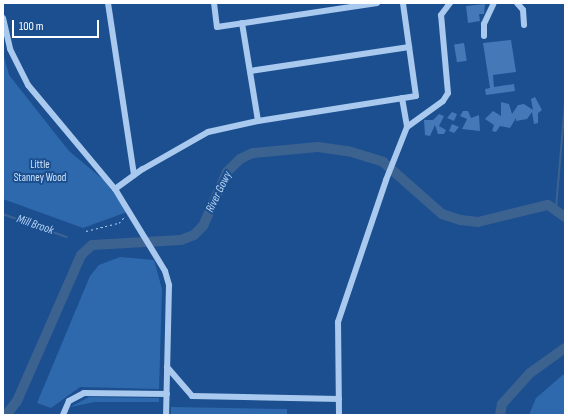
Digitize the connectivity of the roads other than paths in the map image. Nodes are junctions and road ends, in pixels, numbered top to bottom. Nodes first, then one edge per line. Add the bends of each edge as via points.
1 (108, 3) edge
2 (214, 3) edge
3 (377, 3) edge
4 (403, 3) edge
5 (450, 3) edge
6 (494, 3) edge
7 (517, 3) edge
8 (3, 18) edge
9 (242, 23) junction
10 (4, 25) edge
11 (524, 25) dead end
12 (484, 36) dead end
13 (409, 47) junction
14 (250, 71) junction
15 (402, 98) junction
16 (258, 121) junction
17 (407, 127) junction
18 (134, 175) junction
19 (115, 189) junction
20 (167, 367) junction
21 (167, 394) junction
22 (340, 399) junction
23 (64, 415) edge
24 (166, 415) edge
25 (339, 415) edge

1 - 18 lane
2 - 9 lane via 217,27
3 - 9 lane
4 - 13 lane
5 - 17 lane via 441,15 448,93 443,101
6 - 12 lane via 484,24
7 - 11 lane via 523,10
8 - 10 lane
9 - 14 lane
10 - 19 lane via 14,60 28,85
13 - 14 lane
13 - 15 lane via 416,96
14 - 16 lane
15 - 16 lane
15 - 17 lane
16 - 18 lane via 208,132
17 - 22 lane via 386,180 338,322
18 - 19 lane
19 - 20 lane via 157,254 169,285
20 - 21 lane
20 - 22 lane via 192,396
21 - 23 lane via 84,393 70,401
21 - 24 lane
22 - 25 lane

